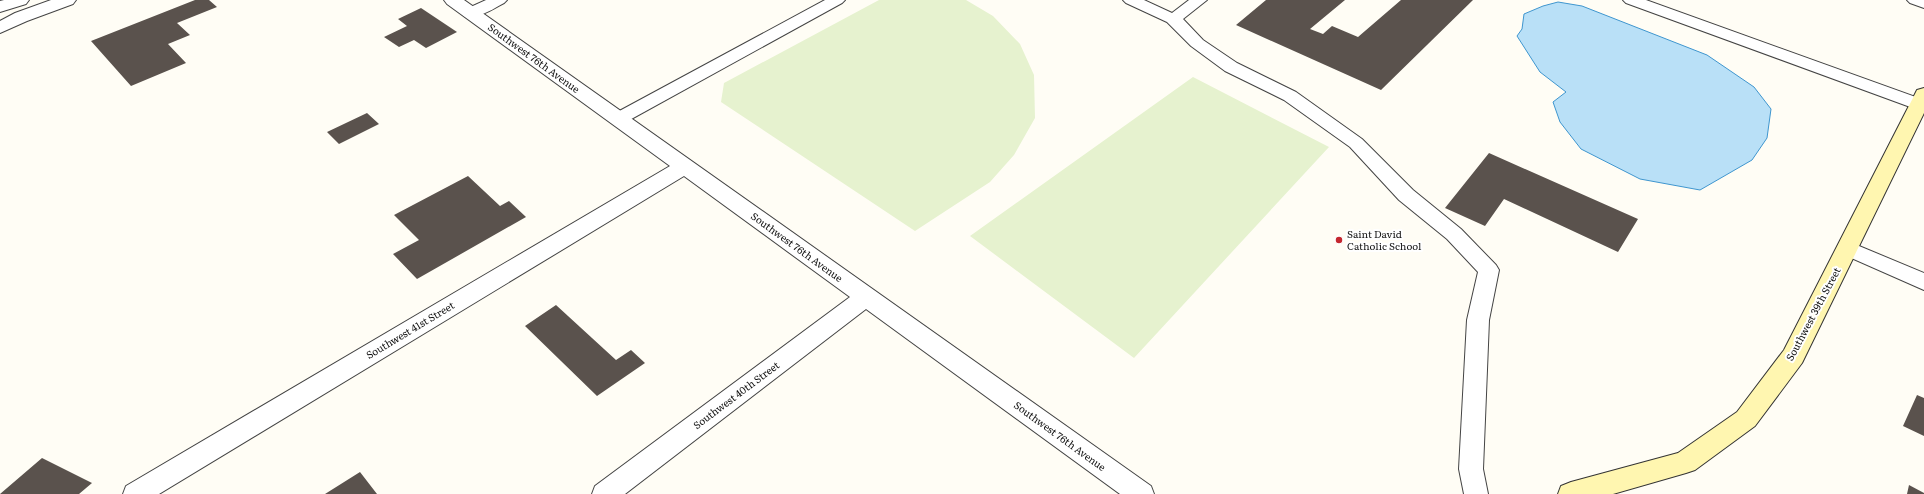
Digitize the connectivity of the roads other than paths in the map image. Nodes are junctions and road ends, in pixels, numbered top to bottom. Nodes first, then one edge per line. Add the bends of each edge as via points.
1 (20, 0) edge
2 (67, 0) edge
3 (452, 0) edge
4 (499, 0) edge
5 (837, 0) edge
6 (1131, 0) edge
7 (1199, 0) edge
8 (1631, 0) edge
9 (1915, 0) edge
10 (1924, 3) edge
11 (0, 7) edge
12 (470, 13) junction
13 (1173, 19) junction
14 (0, 28) edge
15 (1921, 99) edge
16 (618, 119) junction
17 (684, 166) junction
18 (1847, 248) junction
19 (1924, 282) edge
20 (866, 297) junction
21 (136, 494) edge
22 (605, 494) edge
23 (1141, 494) edge
24 (1476, 494) edge
25 (1571, 494) edge

1 - 11 street
2 - 14 street
3 - 12 street, Southwest 76th Avenue
4 - 12 lane
5 - 16 lane
6 - 13 lane
7 - 13 lane
8 - 15 lane
9 - 10 lane
12 - 16 street, Southwest 76th Avenue
13 - 24 lane via 1197,43 1231,67 1290,96 1356,143 1406,195 1454,234 1489,270 1478,320 1471,469
15 - 18 street, Southwest 39th Street
16 - 17 street, Southwest 76th Avenue
17 - 20 street, Southwest 76th Avenue
17 - 21 street, Southwest 41st Street
18 - 19 lane
18 - 25 street, Southwest 39th Street via 1793,356 1746,419 1686,462
20 - 22 street, Southwest 40th Street
20 - 23 street, Southwest 76th Avenue

